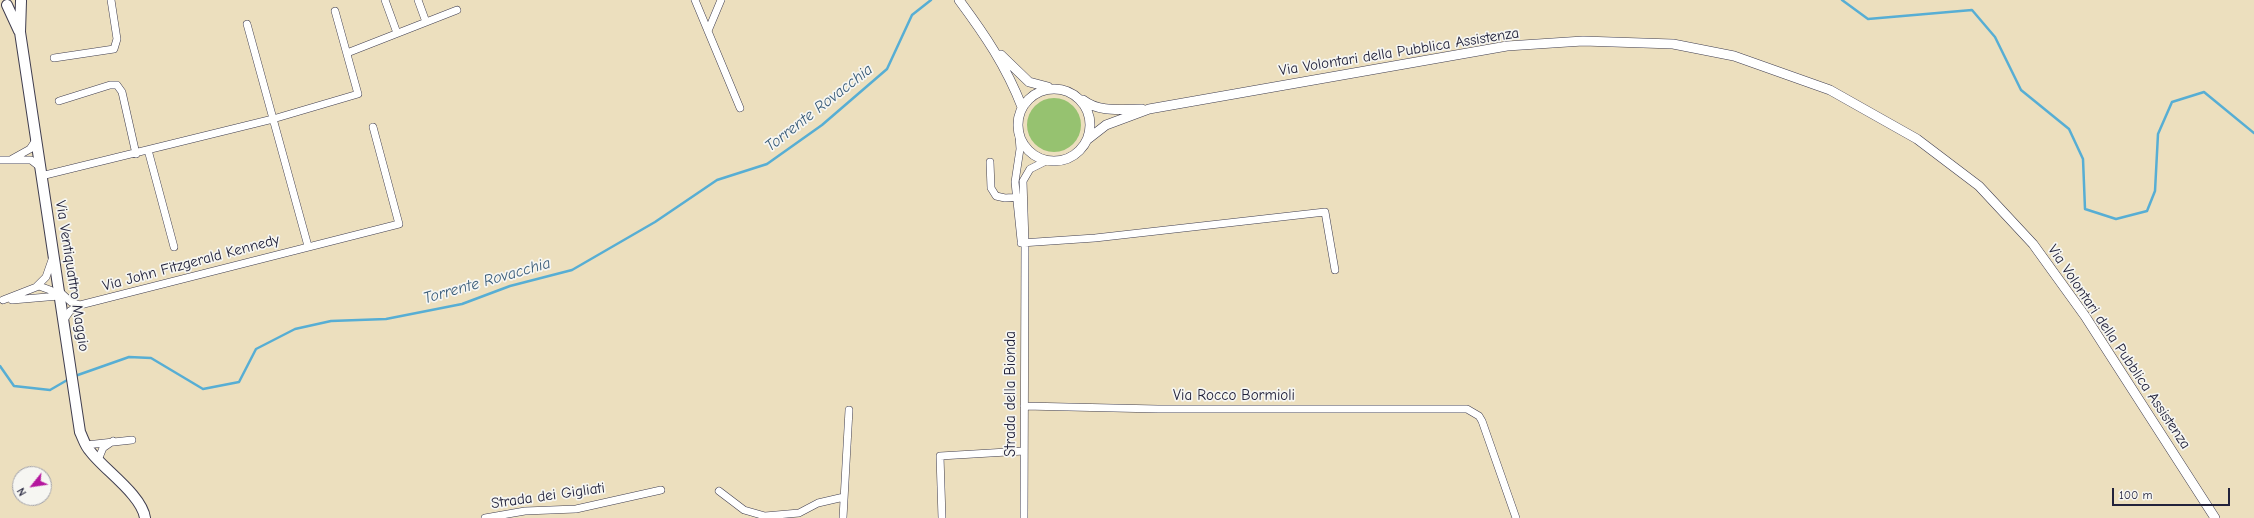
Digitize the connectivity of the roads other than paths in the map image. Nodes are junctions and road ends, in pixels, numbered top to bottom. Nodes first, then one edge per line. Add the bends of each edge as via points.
1 (111, 0) edge
2 (385, 0) edge
3 (418, 0) edge
4 (695, 0) edge
5 (721, 0) edge
6 (959, 0) edge
7 (22, 1) edge
8 (4, 3) edge
9 (457, 10) dead end
10 (335, 11) dead end
11 (426, 22) junction
12 (247, 24) dead end
13 (20, 32) junction
14 (708, 32) junction
15 (397, 33) junction
16 (993, 47) junction
17 (347, 54) junction
18 (54, 58) dead end
19 (1053, 88) junction
20 (1080, 98) junction
21 (59, 101) dead end
22 (1022, 107) junction
23 (740, 108) dead end
24 (1149, 109) junction
25 (274, 119) junction
26 (373, 127) dead end
27 (1019, 136) junction
28 (1088, 139) junction
29 (36, 140) junction
30 (148, 150) junction
31 (136, 154) junction
32 (0, 160) edge
33 (8, 160) junction
34 (1046, 161) junction
35 (990, 162) dead end
36 (41, 171) junction
37 (1020, 197) junction
38 (1023, 243) junction
39 (308, 246) junction
40 (174, 247) dead end
41 (53, 255) junction
42 (1335, 270) dead end
43 (36, 288) junction
44 (59, 294) junction
45 (2, 300) edge
46 (80, 305) junction
47 (63, 321) junction
48 (1024, 406) junction
49 (849, 410) dead end
50 (132, 440) dead end
51 (113, 441) junction
52 (86, 445) junction
53 (1024, 451) junction
54 (98, 460) junction
55 (661, 490) dead end
56 (719, 491) dead end
57 (844, 498) junction
58 (138, 505) junction
59 (137, 518) edge
60 (145, 518) edge
61 (485, 518) edge
62 (843, 518) edge
63 (942, 518) edge
64 (1024, 518) edge
65 (1516, 518) edge
66 (2215, 518) edge

1 - 18 street via 117,40 114,49
2 - 15 street
3 - 11 street
4 - 14 street
5 - 14 street
6 - 16 street
7 - 8 main road via 15,5
7 - 13 main road
8 - 13 main road
9 - 11 street
10 - 17 street
11 - 15 street
12 - 25 street
13 - 29 main road, Via Ventiquattro Maggio
14 - 23 street
15 - 17 street
16 - 19 street via 1029,82
16 - 22 street via 1013,82
17 - 25 street via 358,94
19 - 20 street via 1065,90
19 - 22 street via 1041,90 1030,97
20 - 24 street, Via Volontari della Pubblica Assistenza via 1105,110
20 - 28 street via 1087,107 1090,118
21 - 31 street via 117,84 122,92
22 - 27 street via 1018,121
24 - 28 street, Via Volontari della Pubblica Assistenza via 1106,125
24 - 66 street, Via Volontari della Pubblica Assistenza via 1508,46 1582,41 1673,44 1734,56 1830,90 1917,139 1966,176 1979,186 2033,244 2085,316
25 - 30 street
25 - 39 street
26 - 39 street, Via John Fitzgerald Kennedy via 399,224
27 - 34 street via 1030,152
27 - 37 street, Strada della Bionda via 1020,149 1015,182
28 - 34 street via 1076,155 1067,160
29 - 33 street via 22,155
29 - 36 main road, Via Ventiquattro Maggio
30 - 31 street
30 - 40 street
31 - 36 street
32 - 33 street
33 - 36 street via 31,160
34 - 37 street, Strada della Bionda via 1037,164 1027,173
35 - 37 street via 991,188 994,194 1000,198
36 - 41 main road, Via Ventiquattro Maggio
37 - 38 street, Strada della Bionda
38 - 42 street via 1095,238 1325,212
38 - 48 street, Strada della Bionda
39 - 46 street, Via John Fitzgerald Kennedy
41 - 43 street via 46,277
41 - 44 main road, Via Ventiquattro Maggio
43 - 44 street via 44,287
43 - 45 street
44 - 45 street
44 - 46 street
44 - 47 main road, Via Ventiquattro Maggio
46 - 47 street, Via John Fitzgerald Kennedy via 70,311
47 - 52 main road, Via Ventiquattro Maggio via 80,432
48 - 53 street, Strada della Bionda
48 - 65 street, Via Rocco Bormioli via 1467,410 1482,421
49 - 57 street
50 - 51 street
51 - 52 street
51 - 54 street via 103,448
52 - 54 main road, Via Ventiquattro Maggio
53 - 63 street via 940,456
53 - 64 street, Strada della Bionda
54 - 58 main road, Via Ventiquattro Maggio via 126,488
55 - 61 street, Strada dei Gigliati via 576,509 525,511
56 - 57 street via 744,510 765,516 799,513 818,503
57 - 62 street
58 - 59 main road
58 - 60 main road, Via Ventiquattro Maggio via 142,508

